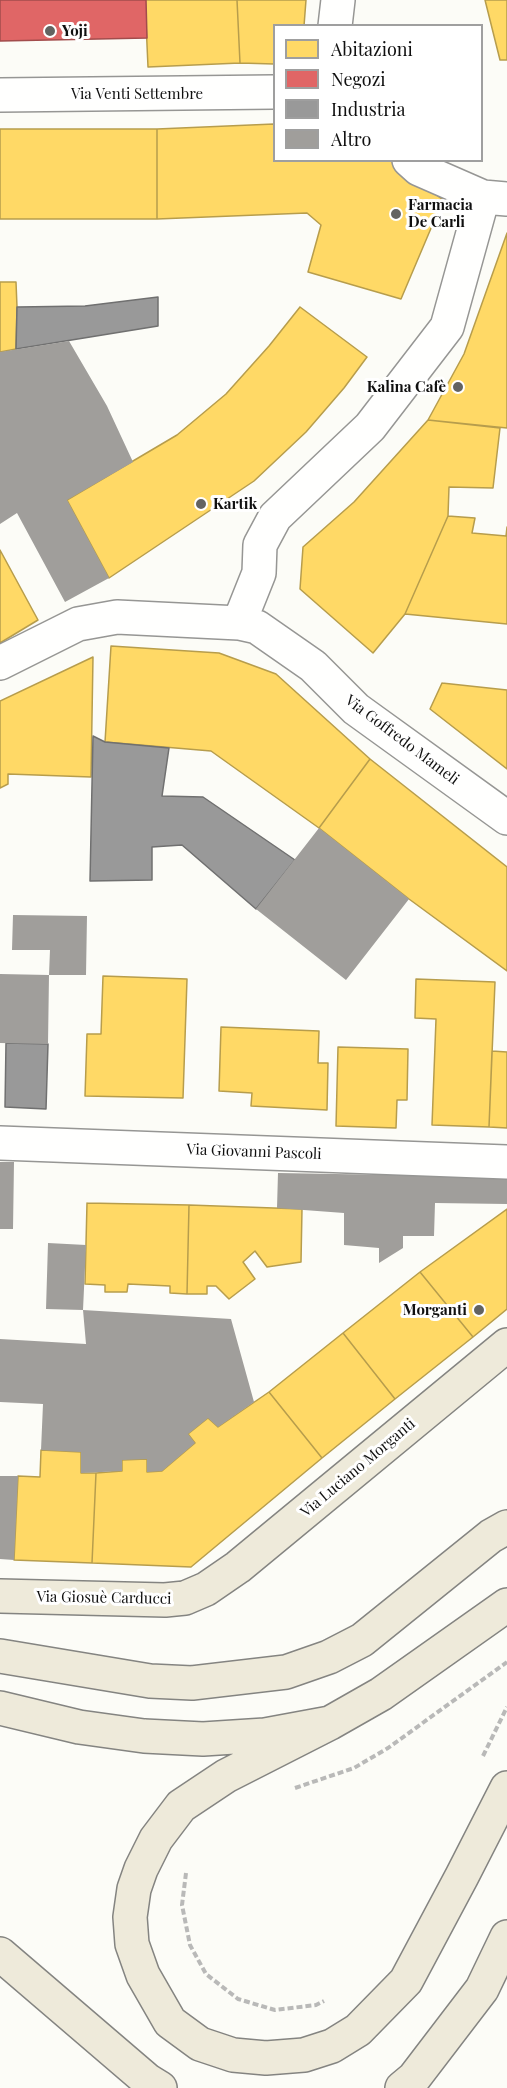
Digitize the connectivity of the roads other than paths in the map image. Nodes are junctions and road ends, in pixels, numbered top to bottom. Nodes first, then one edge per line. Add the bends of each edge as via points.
1 (338, 0) edge
2 (335, 24) edge
3 (273, 92) edge
4 (0, 95) edge
5 (411, 162) edge
6 (495, 198) edge
7 (239, 623) junction
8 (0, 663) edge
9 (507, 818) edge
10 (0, 1143) edge
11 (507, 1162) edge
12 (507, 1345) edge
13 (499, 1531) edge
14 (206, 1589) joint
15 (0, 1596) edge
16 (502, 1609) edge
17 (0, 1656) edge
18 (0, 1708) edge
19 (330, 1724) junction
20 (507, 1788) edge
21 (507, 1937) edge
22 (0, 1954) edge
23 (160, 2088) edge
24 (402, 2088) edge

1 - 2 street
3 - 4 street, Via Venti Settembre
5 - 6 street via 419,169
6 - 7 street via 447,327 370,427 275,517 260,545 259,573
7 - 8 street, Via Goffredo Mameli via 117,617 78,624
7 - 9 street, Via Goffredo Mameli via 257,627 313,666 356,709
10 - 11 street, Via Giovanni Pascoli
12 - 14 main road, Via Luciano Morganti via 238,1567
13 - 17 main road via 362,1640 286,1672 192,1683 150,1681
14 - 15 main road, Via Giosuè Carducci via 185,1598 165,1600
16 - 19 main road via 381,1694
18 - 19 main road via 79,1727 144,1736 265,1735
19 - 20 main road via 226,1776 181,1806 156,1839 141,1869 130,1917 132,1944 143,1975 170,2022 200,2044 233,2055 304,2055 332,2046 358,2030 406,1981
21 - 24 main road via 482,1989 414,2078
22 - 23 main road

